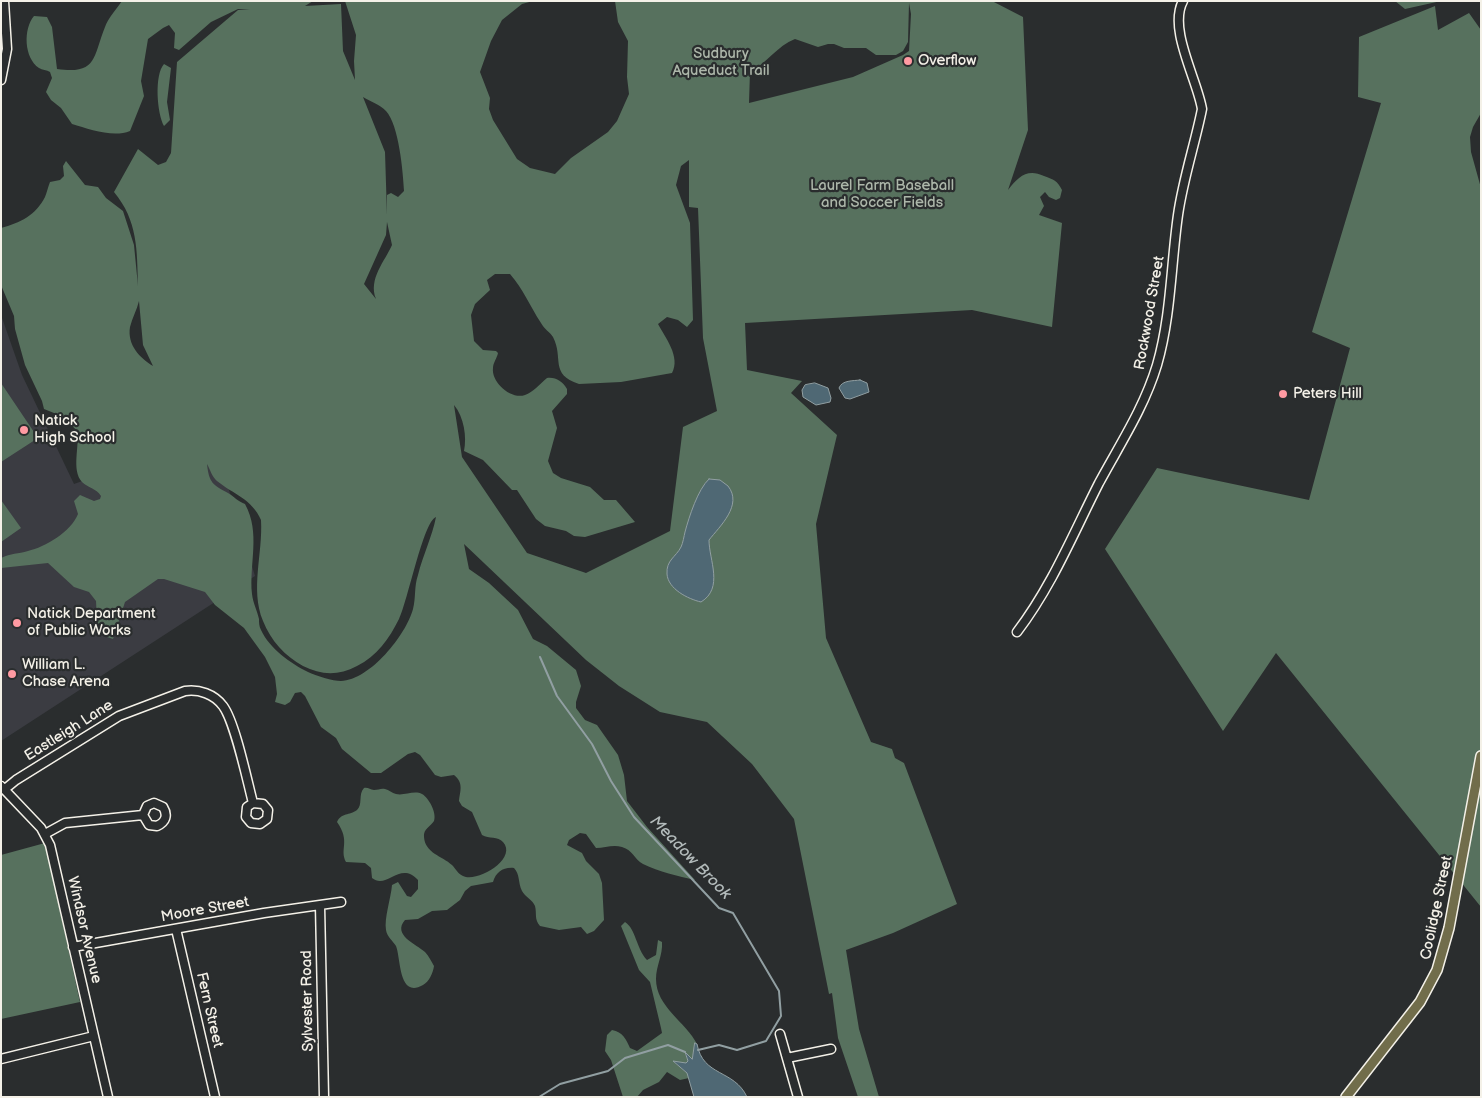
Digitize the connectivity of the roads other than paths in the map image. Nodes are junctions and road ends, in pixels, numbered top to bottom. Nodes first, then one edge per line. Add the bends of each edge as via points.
1 (4, 1) edge
2 (1183, 1) edge
3 (1, 80) edge
4 (1018, 632) dead end
5 (1481, 756) edge
6 (3, 788) edge
7 (253, 803) dead end
8 (143, 815) dead end
9 (45, 834) junction
10 (341, 902) dead end
11 (320, 906) junction
12 (176, 929) junction
13 (73, 947) junction
14 (780, 1034) dead end
15 (94, 1036) junction
16 (831, 1049) dead end
17 (787, 1058) junction
18 (1, 1059) edge
19 (108, 1097) edge
20 (214, 1097) edge
21 (324, 1097) edge
22 (798, 1097) edge
23 (1346, 1097) edge

1 - 3 street via 7,49
2 - 4 street, Rockwood Street via 1180,34 1202,108 1178,214 1158,363 1148,394 1065,554
5 - 23 main road, Coolidge Street via 1450,928 1437,970 1420,1002
6 - 7 street, Eastleigh Lane via 119,716 194,690 213,697 227,713
6 - 9 street, Windsor Avenue
8 - 9 street via 65,823
9 - 13 street, Windsor Avenue
10 - 11 street, Moore Street
11 - 12 street, Moore Street
11 - 21 street, Sylvester Road
12 - 13 street, Moore Street
12 - 20 street, Fern Street
13 - 15 street, Windsor Avenue
14 - 17 street
15 - 18 street
15 - 19 street, Windsor Avenue
16 - 17 street
17 - 22 street

